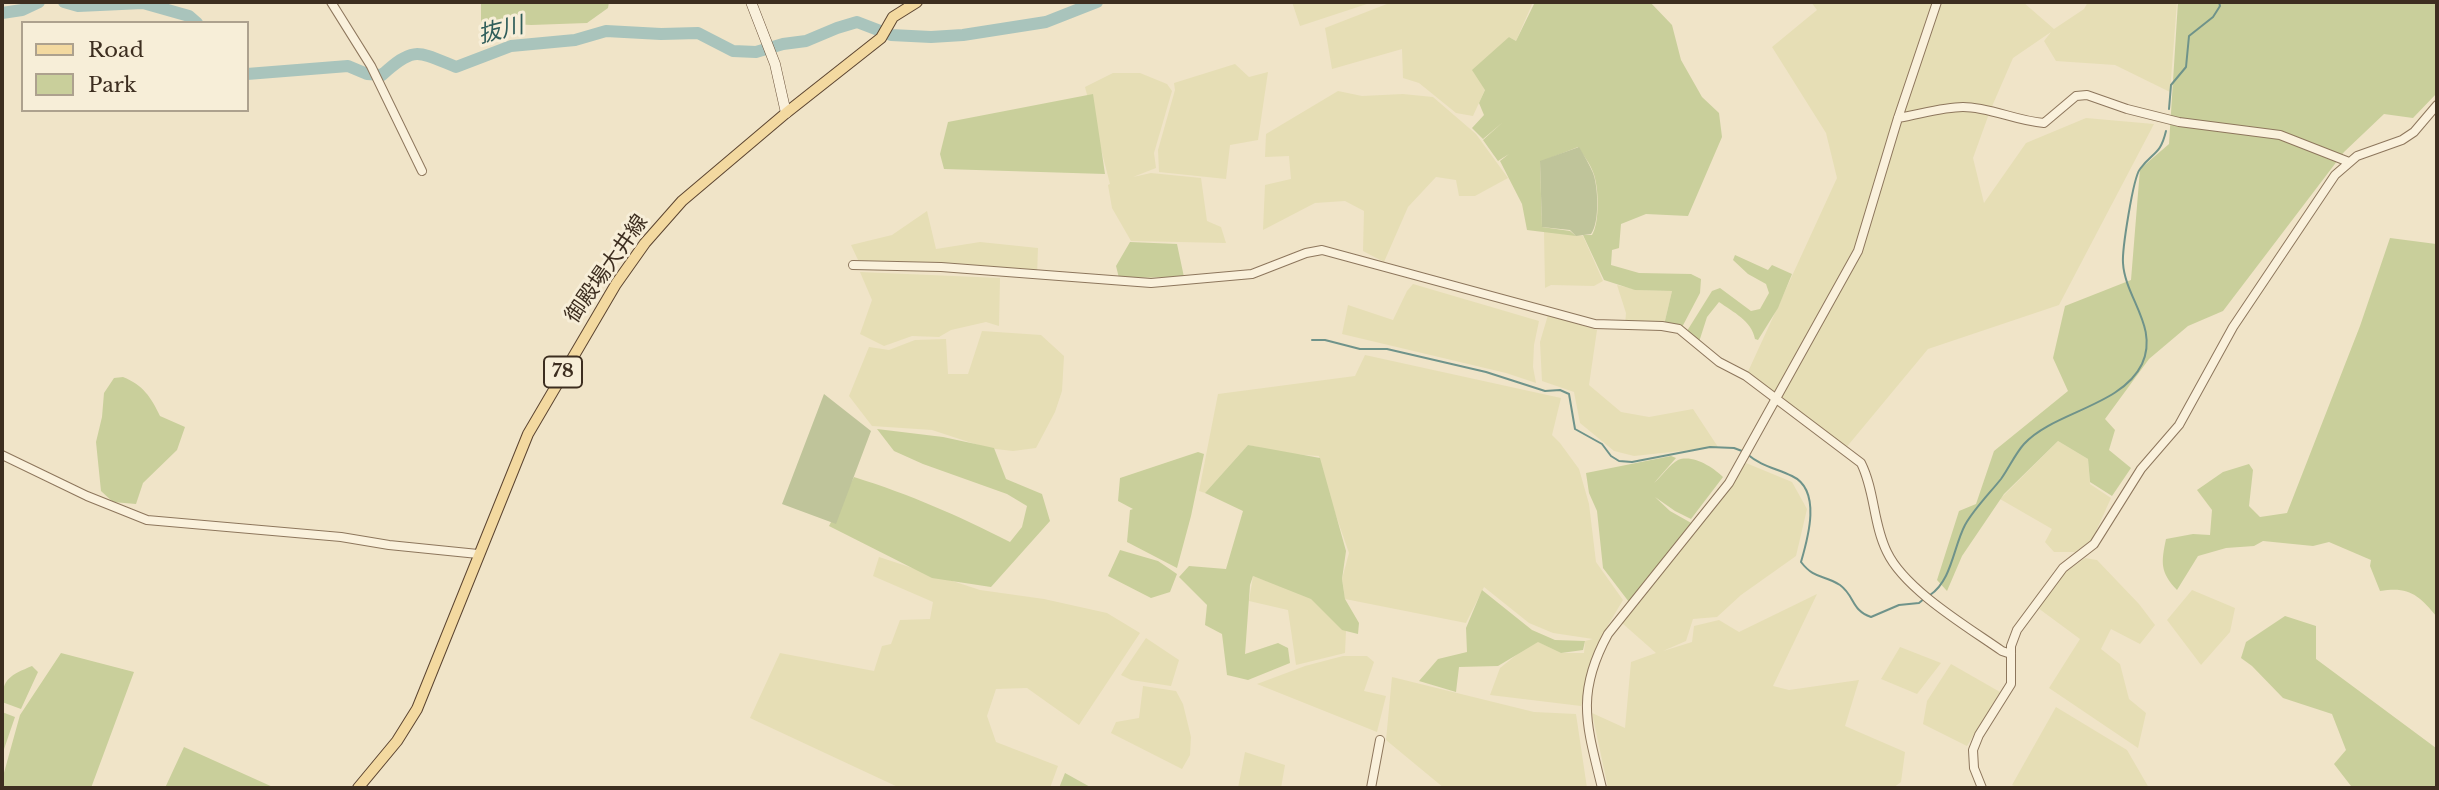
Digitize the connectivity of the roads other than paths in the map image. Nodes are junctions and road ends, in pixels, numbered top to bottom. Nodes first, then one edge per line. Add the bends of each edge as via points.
1 (331, 2) edge
2 (751, 2) edge
3 (917, 2) edge
4 (1937, 2) edge
5 (2437, 105) edge
6 (786, 113) junction
7 (1898, 118) junction
8 (2348, 162) junction
9 (422, 170) dead end
10 (853, 265) dead end
11 (1775, 397) junction
12 (2, 455) edge
13 (478, 554) junction
14 (2011, 654) junction
15 (1380, 740) dead end
16 (358, 788) edge
17 (1371, 788) edge
18 (1602, 788) edge
19 (1982, 788) edge

1 - 9 street via 371,66
2 - 6 main road via 771,52
3 - 6 main road, 御殿場大井線 / 78 via 898,13 881,38
4 - 7 street
5 - 8 street via 2402,140
6 - 13 main road, 御殿場大井線 / 78 via 682,201 623,274 528,434
7 - 8 street via 1962,107 2044,122 2076,96 2087,95 2179,121 2280,135
7 - 11 street via 1858,251
8 - 14 street via 2233,327 2179,425 2130,484 2094,544 2063,568 2017,630
10 - 11 street via 1151,283 1252,274 1322,250 1595,324 1679,329 1719,362
11 - 14 street via 1861,463 1888,555 1933,603
11 - 18 street via 1729,483 1599,650 1588,688 1586,724
12 - 13 street via 147,520
13 - 16 main road, 御殿場大井線 / 78 via 417,709
14 - 19 street via 2011,684 1973,750
15 - 17 street

